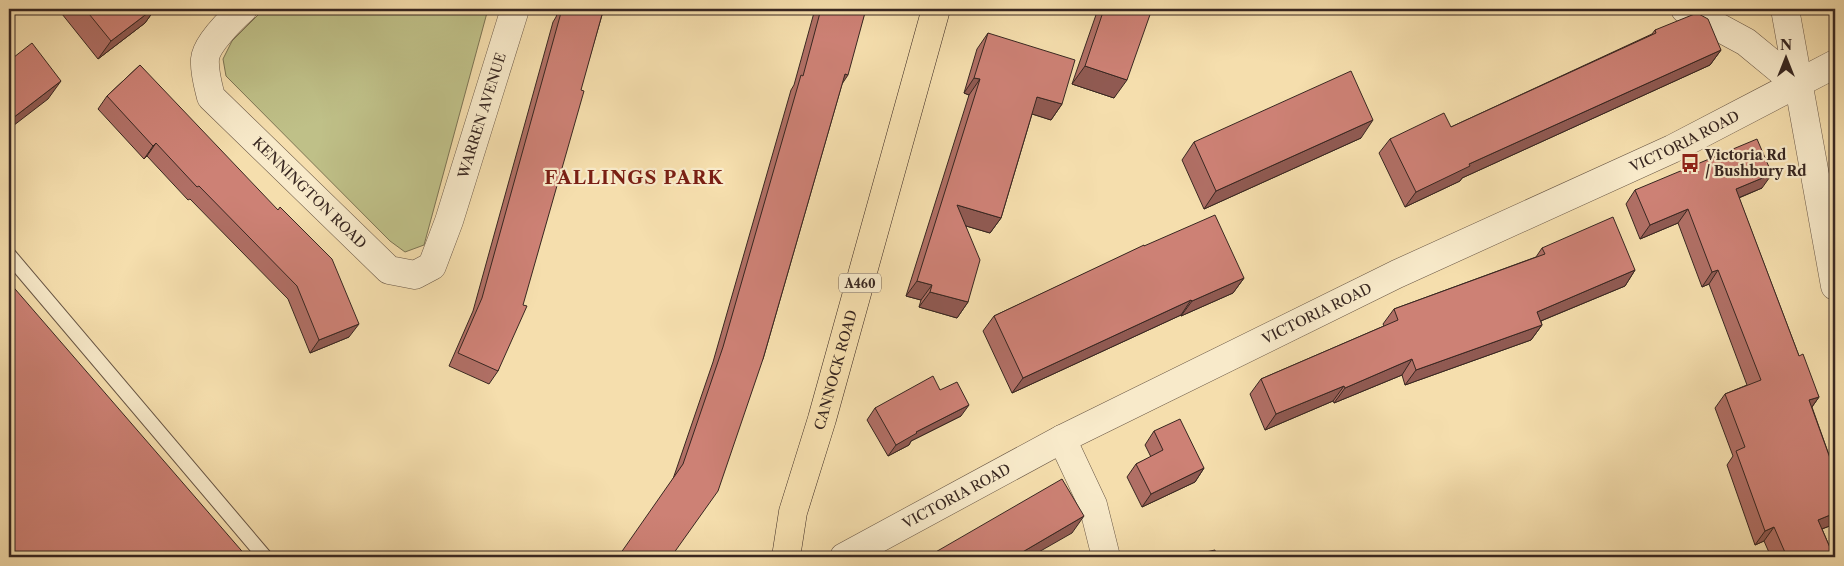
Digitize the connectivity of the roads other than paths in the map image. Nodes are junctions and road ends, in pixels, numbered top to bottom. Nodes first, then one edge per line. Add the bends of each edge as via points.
1 (243, 9) edge
2 (515, 9) edge
3 (936, 9) edge
4 (1685, 9) edge
5 (1785, 9) edge
6 (1835, 64) edge
7 (1797, 84) junction
8 (449, 221) joint
9 (9, 256) edge
10 (1835, 286) edge
11 (1062, 439) junction
12 (265, 557) edge
13 (786, 557) edge
14 (844, 557) edge
15 (1106, 557) edge

1 - 8 street, KENNINGTON ROAD via 218,35 205,56 205,76 211,97 389,270 415,276 432,266
2 - 8 street, WARREN AVENUE
3 - 13 highway, CANNOCK ROAD / A460 via 794,512
4 - 7 street via 1746,42
5 - 7 street
6 - 7 street, VICTORIA ROAD
7 - 10 street
7 - 11 street, VICTORIA ROAD via 1672,149 1397,274
9 - 12 lane
11 - 14 street, VICTORIA ROAD
11 - 15 street via 1093,505

